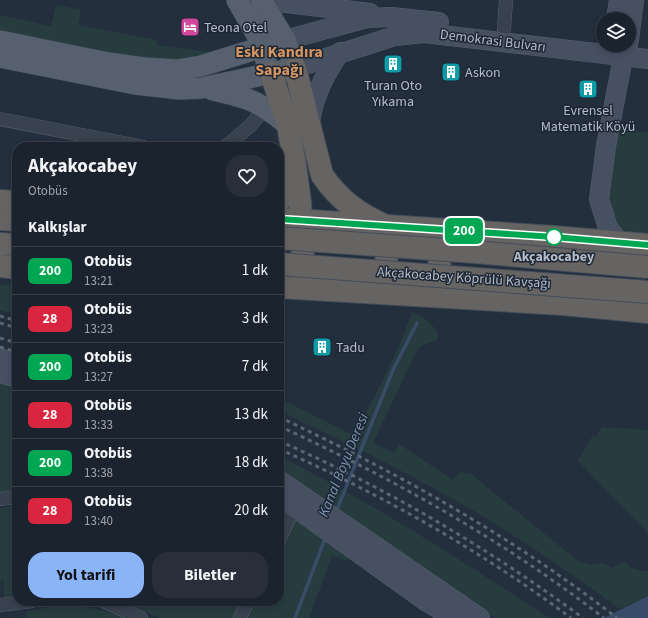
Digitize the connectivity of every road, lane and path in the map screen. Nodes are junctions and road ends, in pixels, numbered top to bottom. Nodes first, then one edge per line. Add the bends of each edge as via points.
1 (262, 0) edge
2 (506, 0) edge
3 (619, 0) edge
4 (634, 0) edge
5 (240, 4) edge
6 (348, 10) edge
7 (617, 12) edge
8 (631, 12) edge
9 (391, 17) junction
10 (504, 29) junction
11 (0, 41) edge
12 (596, 42) edge
13 (596, 44) edge
14 (636, 47) edge
15 (648, 47) edge
16 (340, 52) junction
17 (620, 52) edge
18 (633, 52) edge
19 (0, 57) edge
20 (230, 57) junction
21 (648, 59) edge
22 (278, 63) junction
23 (202, 88) junction
24 (266, 107) junction
25 (0, 119) edge
26 (310, 122) junction
27 (288, 125) junction
28 (118, 142) edge
29 (231, 142) edge
30 (295, 165) junction
31 (284, 195) edge
32 (0, 201) edge
33 (12, 202) edge
34 (0, 219) edge
35 (290, 219) edge
36 (12, 220) edge
37 (386, 226) junction
38 (452, 230) junction
39 (284, 238) edge
40 (620, 242) junction
41 (0, 244) edge
42 (12, 245) edge
43 (648, 245) edge
44 (284, 264) edge
45 (0, 266) edge
46 (12, 267) edge
47 (648, 267) edge
48 (284, 287) edge
49 (314, 290) junction
50 (648, 292) edge
51 (372, 293) junction
52 (453, 298) junction
53 (648, 312) edge
54 (0, 358) edge
55 (12, 362) edge
56 (0, 373) edge
57 (12, 377) edge
58 (284, 486) edge
59 (12, 498) edge
60 (284, 498) edge
61 (0, 499) edge
62 (302, 506) junction
63 (284, 520) edge
64 (350, 538) junction
65 (12, 604) edge
66 (0, 605) edge
67 (114, 606) edge
68 (246, 606) edge
69 (142, 618) edge
70 (240, 618) edge
71 (454, 618) edge
72 (480, 618) edge

1 - 6 main road
1 - 22 main road
2 - 10 street
3 - 7 main road
4 - 8 main road
5 - 20 main road via 242,36 239,46
5 - 22 main road via 257,35
6 - 9 main road, Demokrasi Bulvarı via 367,18
6 - 22 main road
9 - 10 main road, Demokrasi Bulvarı
9 - 22 main road via 306,43
10 - 12 main road, Demokrasi Bulvarı
11 - 20 main road via 144,68 189,69
13 - 16 main road, Demokrasi Bulvarı via 424,33 395,36
14 - 15 main road, Demokrasi Bulvarı
16 - 22 main road, Demokrasi Bulvarı
16 - 26 main road via 319,88 312,106
17 - 40 main road via 600,199 608,228
18 - 21 main road, Demokrasi Bulvarı
19 - 23 main road via 164,89
20 - 22 main road
22 - 23 main road
22 - 26 highway
22 - 27 highway
23 - 24 main road via 251,99
24 - 27 main road
24 - 29 street via 250,126
25 - 28 street
26 - 37 highway via 322,175 332,189 362,215
27 - 30 highway
30 - 31 highway via 288,191
30 - 35 highway via 300,202
32 - 33 highway
34 - 36 highway
35 - 37 highway
35 - 49 highway via 304,278
37 - 38 highway
37 - 51 highway via 388,262 381,282
38 - 40 highway
38 - 52 highway via 442,246 439,267 446,288
39 - 47 highway, Akçakocabey Köprülü Kavşağı, bridge
40 - 43 highway
41 - 42 highway
44 - 50 highway, Akçakocabey Köprülü Kavşağı, bridge
45 - 46 highway
48 - 49 highway
49 - 51 highway
51 - 52 highway
52 - 53 highway
54 - 55 main road
56 - 57 main road
58 - 62 main road
59 - 61 street
60 - 62 main road
62 - 63 street
62 - 64 main road
64 - 71 main road via 390,575
64 - 72 main road
65 - 66 street
67 - 69 street
68 - 70 street

